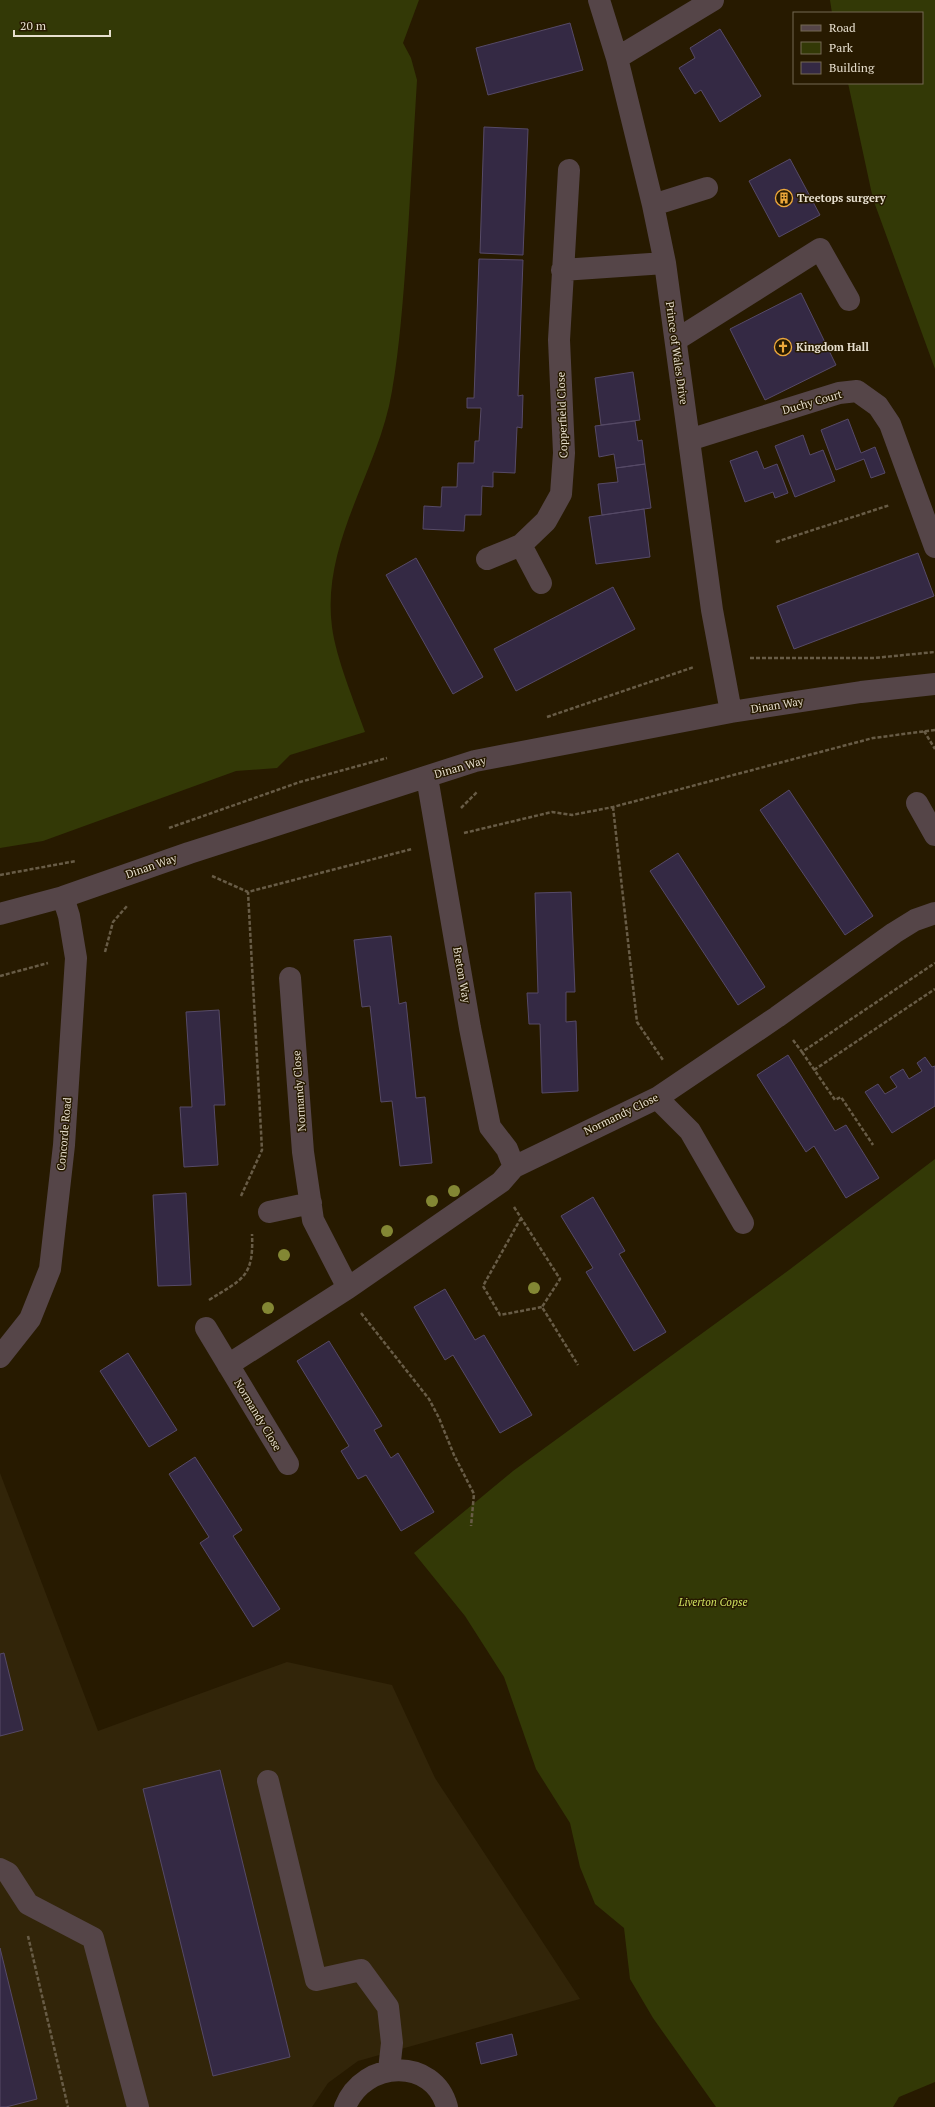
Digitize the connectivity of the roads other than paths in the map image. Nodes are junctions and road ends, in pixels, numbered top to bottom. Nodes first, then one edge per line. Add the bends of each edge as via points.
1 (599, 0) edge
2 (713, 0) edge
3 (617, 58) junction
4 (569, 170) dead end
5 (707, 188) dead end
6 (653, 205) junction
7 (665, 263) junction
8 (562, 270) junction
9 (849, 300) dead end
10 (676, 340) junction
11 (689, 440) junction
12 (521, 545) junction
13 (935, 547) edge
14 (487, 559) dead end
15 (541, 583) dead end
16 (935, 684) edge
17 (731, 712) junction
18 (427, 777) junction
19 (917, 803) dead end
20 (935, 835) edge
21 (63, 897) junction
22 (935, 913) edge
23 (0, 914) edge
24 (290, 978) dead end
25 (657, 1098) junction
26 (508, 1174) junction
27 (311, 1202) junction
28 (264, 1221) road end
29 (743, 1223) dead end
30 (346, 1289) junction
31 (206, 1328) road end
32 (0, 1357) edge
33 (228, 1365) junction
34 (288, 1464) dead end
35 (268, 1781) dead end
36 (0, 1869) edge
37 (389, 2070) junction
38 (138, 2107) edge
39 (345, 2107) edge
40 (447, 2107) edge

1 - 3 street, Prince of Wales Drive
2 - 3 street
3 - 6 street, Prince of Wales Drive
4 - 8 street, Copperfield Close
5 - 6 street
6 - 7 street, Prince of Wales Drive
7 - 8 street
7 - 10 street, Prince of Wales Drive
8 - 12 street, Copperfield Close via 559,340 564,453 561,494 546,521
9 - 10 street via 820,249
10 - 11 street, Prince of Wales Drive
11 - 13 street, Duchy Court via 839,393 857,391 878,406 890,424
11 - 17 street, Prince of Wales Drive via 712,610
12 - 14 street, Copperfield Close
12 - 15 street
16 - 17 street, Dinan Way via 862,692
17 - 18 street, Dinan Way via 475,761
18 - 21 street, Dinan Way via 189,853
18 - 26 street, Breton Way via 470,1028 490,1127 507,1149
19 - 20 street
21 - 23 street, Dinan Way
21 - 32 street, Concorde Road via 76,958 64,1146 50,1269 30,1319
22 - 25 street, Normandy Close via 915,920 894,933 777,1017
24 - 27 street, Normandy Close via 303,1152
25 - 26 street, Normandy Close
25 - 29 street via 690,1131
26 - 30 street, Normandy Close
27 - 28 street
27 - 30 street, Normandy Close via 313,1220
30 - 33 street, Normandy Close
31 - 33 street, Normandy Close
33 - 34 street, Normandy Close
35 - 37 street via 316,1980 361,1970 388,2007 392,2043
36 - 38 street via 8,1873 32,1907 93,1938
37 - 39 street via 370,2076 355,2089
37 - 40 street via 412,2071 431,2082 445,2099

